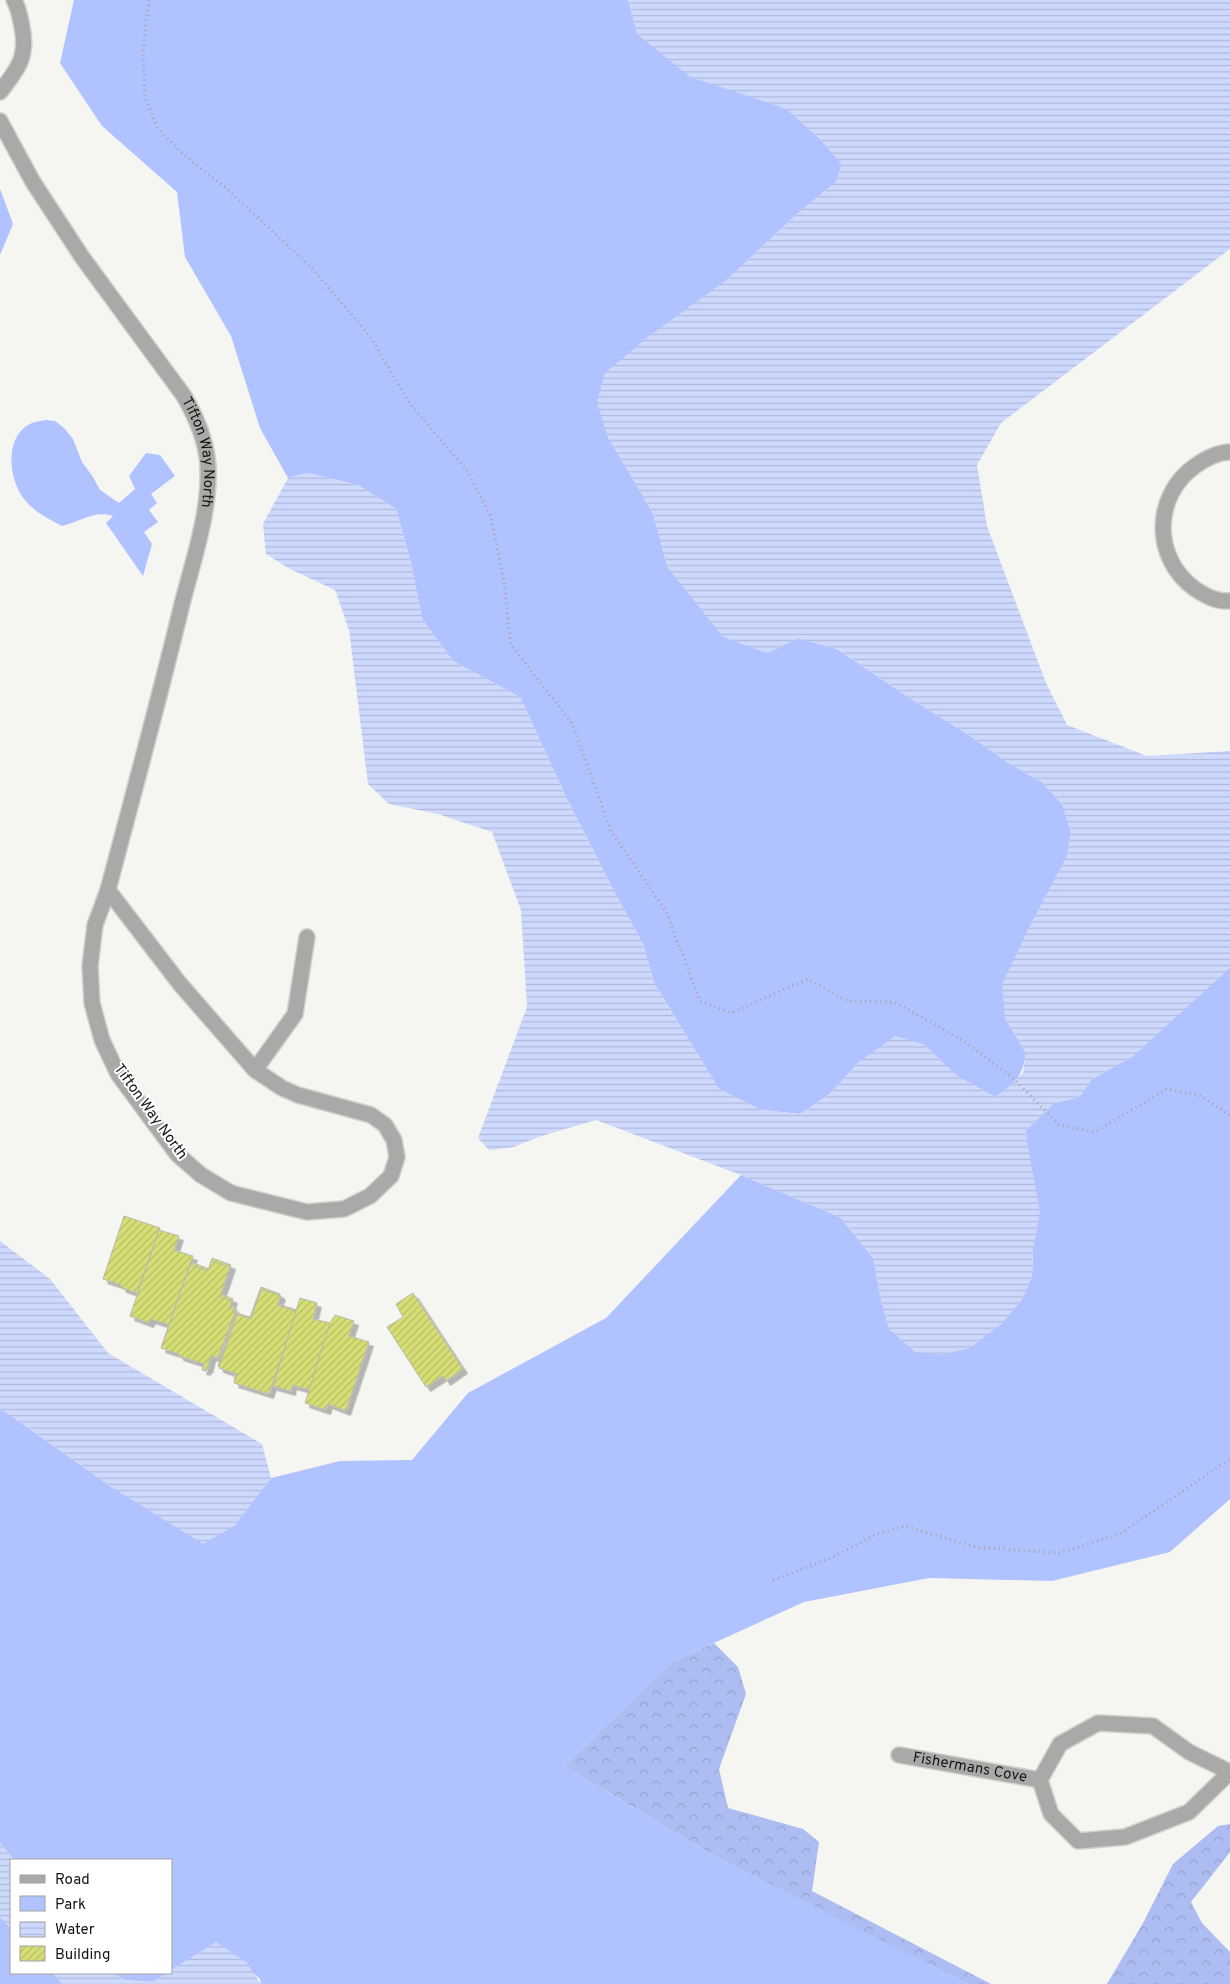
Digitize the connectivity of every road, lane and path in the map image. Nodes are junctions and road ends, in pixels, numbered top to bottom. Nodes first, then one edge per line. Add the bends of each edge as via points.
1 (14, 0) edge
2 (149, 0) edge
3 (0, 92) edge
4 (0, 121) edge
5 (1230, 452) edge
6 (1230, 601) edge
7 (108, 890) junction
8 (306, 937) dead end
9 (255, 1070) junction
10 (1230, 1115) edge
11 (1230, 1459) edge
12 (773, 1580) dead end
13 (900, 1755) dead end
14 (1230, 1772) edge
15 (1040, 1780) junction

1 - 3 street via 24,40 23,58
2 - 10 path via 143,50 145,97 158,129 311,267 370,336 410,404 466,469 491,518 504,582 511,645 572,723 611,831 666,911 700,1001 731,1013 808,979 847,1001 894,1002 964,1041 1012,1077 1059,1125 1095,1132 1167,1089 1199,1095
4 - 7 street, Tifton Way North via 33,182 82,257 184,396 195,416 208,467 204,514 160,699
5 - 6 street via 1205,459 1185,473 1171,492 1164,512 1163,537 1170,560 1185,582 1206,596 1222,602
7 - 9 street, Tifton Way North via 180,984
7 - 9 street, Tifton Way North via 95,925 90,966 94,1012 102,1040 118,1074 177,1154 201,1175 231,1193 307,1212 344,1209 370,1196 391,1176 396,1157 394,1140 385,1125 371,1114 298,1095
8 - 9 street via 295,1014
11 - 12 path via 1120,1534 1059,1553 976,1547 905,1526 876,1534 831,1558
13 - 15 street, Fishermans Cove
14 - 15 street, Fishermans Cove via 1189,1752 1153,1726 1098,1723 1060,1744
14 - 15 street, Fishermans Cove via 1189,1812 1125,1837 1078,1841 1051,1814

